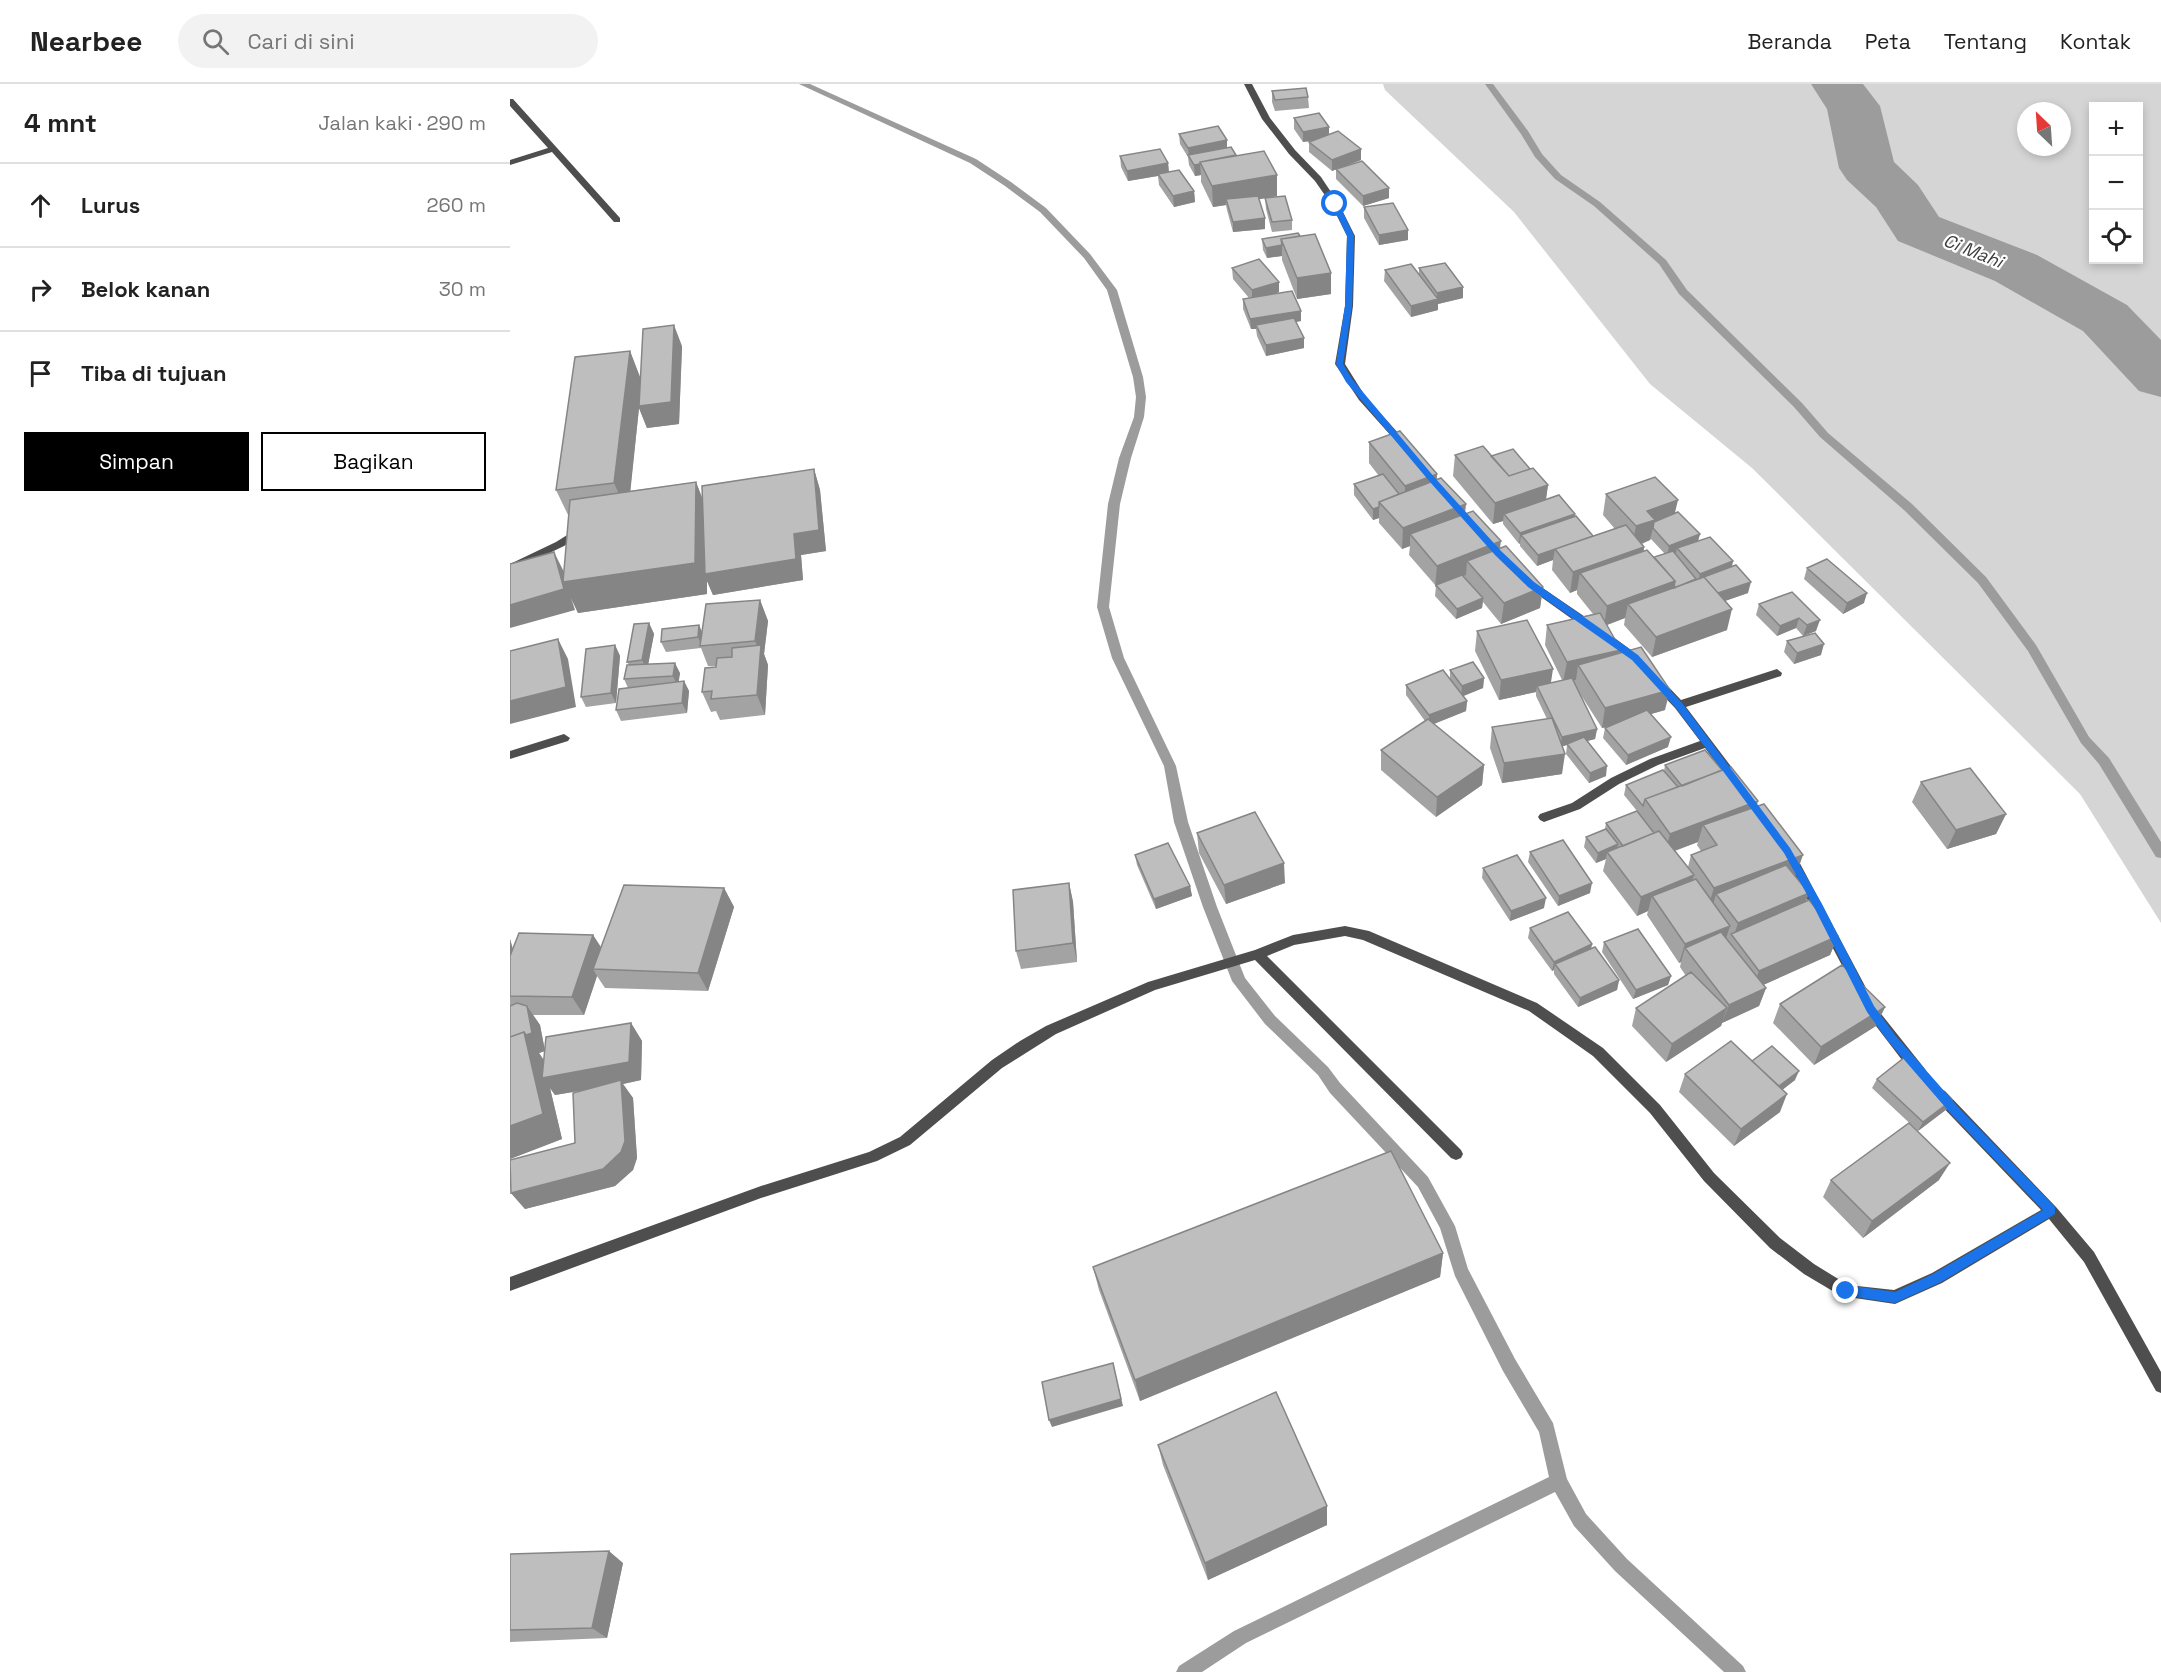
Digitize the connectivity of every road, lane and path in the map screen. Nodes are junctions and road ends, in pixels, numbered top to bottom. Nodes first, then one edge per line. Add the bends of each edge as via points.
1 (1248, 84) edge
2 (510, 101) edge
3 (554, 149) junction
4 (510, 163) edge
5 (617, 220) dead end
6 (1413, 456) edge
7 (587, 525) edge
8 (510, 568) edge
9 (1523, 576) edge
10 (1777, 673) dead end
11 (1679, 705) junction
12 (564, 738) dead end
13 (1708, 743) junction
14 (510, 755) edge
15 (1743, 791) edge
16 (1544, 817) dead end
17 (1787, 851) edge
18 (1257, 954) junction
19 (1456, 1154) dead end
20 (2051, 1211) junction
21 (510, 1284) edge
22 (2161, 1386) edge

1 - 6 street via 1266,119 1318,178 1351,236 1349,306 1340,364 1362,398
2 - 3 street
3 - 4 street
3 - 5 street
7 - 8 street via 560,544
9 - 11 street via 1635,658
10 - 11 street
11 - 13 street
12 - 14 street
13 - 15 street
13 - 16 street via 1654,762 1576,806
17 - 20 street via 1870,1009 1891,1038
18 - 19 street
18 - 20 street via 1293,940 1345,930 1533,1007 1598,1052 1655,1109 1709,1177 1775,1243 1846,1291 1895,1297 1937,1278
18 - 21 street via 1152,986 1051,1030 997,1064 905,1141 872,1157 761,1192
20 - 22 street via 2089,1257

